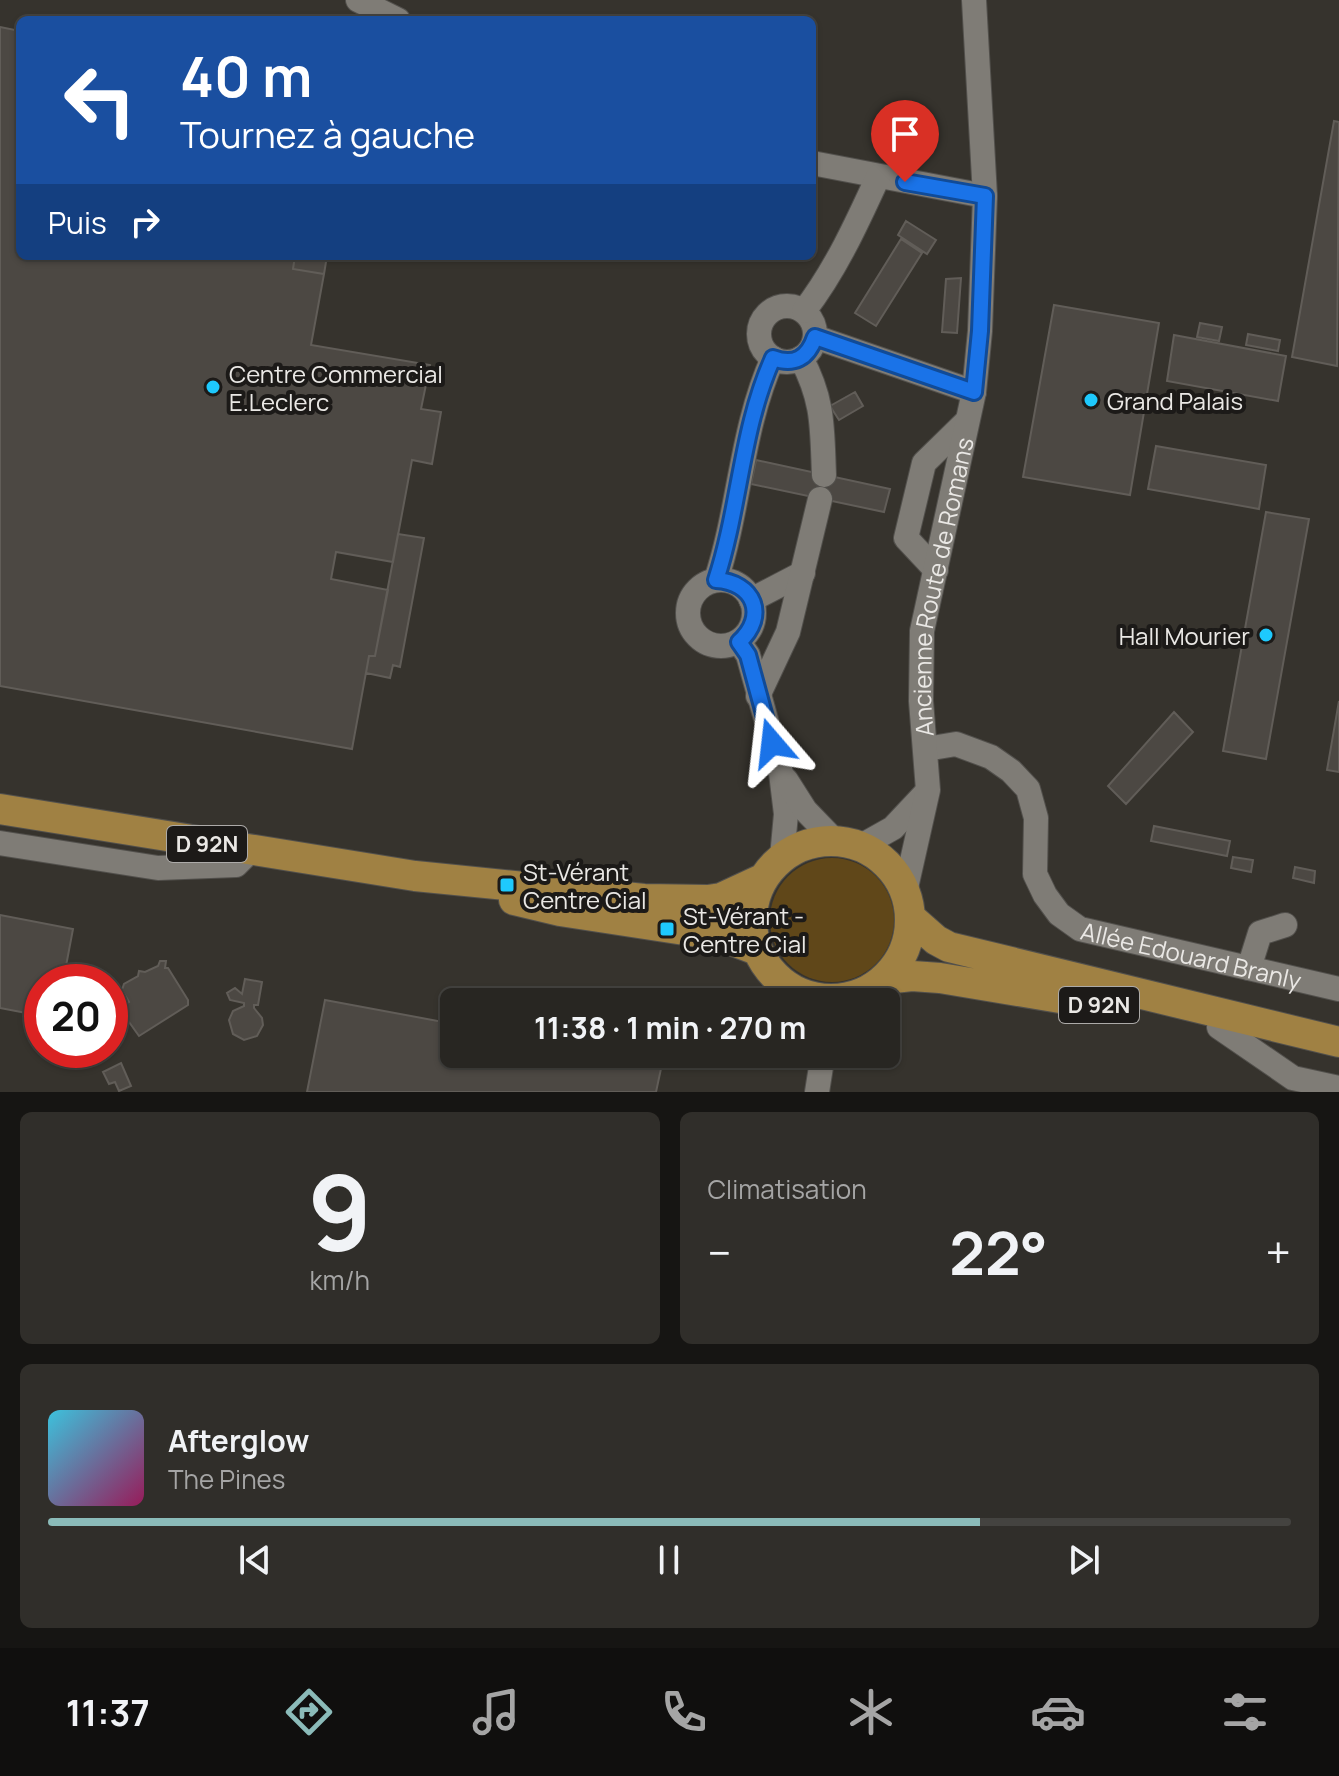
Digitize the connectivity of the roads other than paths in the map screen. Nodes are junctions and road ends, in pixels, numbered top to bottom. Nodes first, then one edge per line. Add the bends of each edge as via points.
1 (358, 0) edge
2 (974, 0) edge
3 (390, 16) edge
4 (816, 164) edge
5 (878, 177) junction
6 (985, 196) junction
7 (804, 311) junction
8 (815, 337) junction
9 (773, 358) junction
10 (801, 358) junction
11 (974, 392) junction
12 (967, 421) junction
13 (936, 570) junction
14 (803, 573) junction
15 (716, 580) junction
16 (751, 600) junction
17 (739, 642) junction
18 (758, 696) junction
19 (926, 749) junction
20 (781, 773) junction
21 (928, 790) junction
22 (0, 809) edge
23 (0, 843) edge
24 (848, 843) junction
25 (250, 851) junction
26 (782, 857) junction
27 (415, 876) junction
28 (762, 879) junction
29 (908, 905) junction
30 (1285, 925) dead end
31 (757, 950) junction
32 (1249, 968) junction
33 (884, 979) junction
34 (788, 988) edge
35 (870, 988) edge
36 (1339, 989) edge
37 (1219, 1027) junction
38 (1326, 1040) edge
39 (1291, 1085) edge
40 (1332, 1089) edge

1 - 3 street
2 - 6 street, Ancienne Route de Romans
4 - 5 street
5 - 6 street
5 - 7 street
6 - 11 street, Ancienne Route de Romans
7 - 8 street via 815,326
7 - 9 street via 779,306 762,320 760,341
8 - 10 street
8 - 11 street
9 - 10 street
9 - 15 street via 746,439
10 - 14 street via 822,410 822,487
11 - 12 street, Ancienne Route de Romans
12 - 13 street, Ancienne Route de Romans
12 - 13 street via 924,463 906,538
13 - 19 street, Ancienne Route de Romans via 922,631
14 - 16 street
14 - 18 street via 788,632
15 - 16 street via 741,586
15 - 17 street via 694,593 688,618 692,630 713,646
16 - 17 street via 754,621
17 - 18 street via 748,655
18 - 20 street
19 - 21 street, Ancienne Route de Romans
19 - 32 street, Allée Edouard Branly via 956,744 991,757 1028,789 1036,818 1035,874 1059,914 1080,929
20 - 24 street via 805,810
20 - 26 street via 786,814
21 - 24 street via 893,828
21 - 29 street, Ancienne Route de Romans
22 - 25 main road, D 92N
23 - 25 street via 158,868 236,865
24 - 26 main road via 816,841
24 - 29 main road via 887,864
25 - 27 main road, D 92N
26 - 28 main road
27 - 28 main road, D 92N via 691,901 721,898
27 - 31 main road, D 92N via 560,911 717,935
28 - 31 main road via 753,902
29 - 33 main road via 908,941
29 - 38 main road, D 92N via 936,940 949,947
30 - 32 street via 1251,925
31 - 34 main road
32 - 36 street, Allée Edouard Branly
33 - 35 main road
33 - 37 main road, D 92N via 940,978
37 - 38 main road, D 92N
37 - 39 street
39 - 40 street

